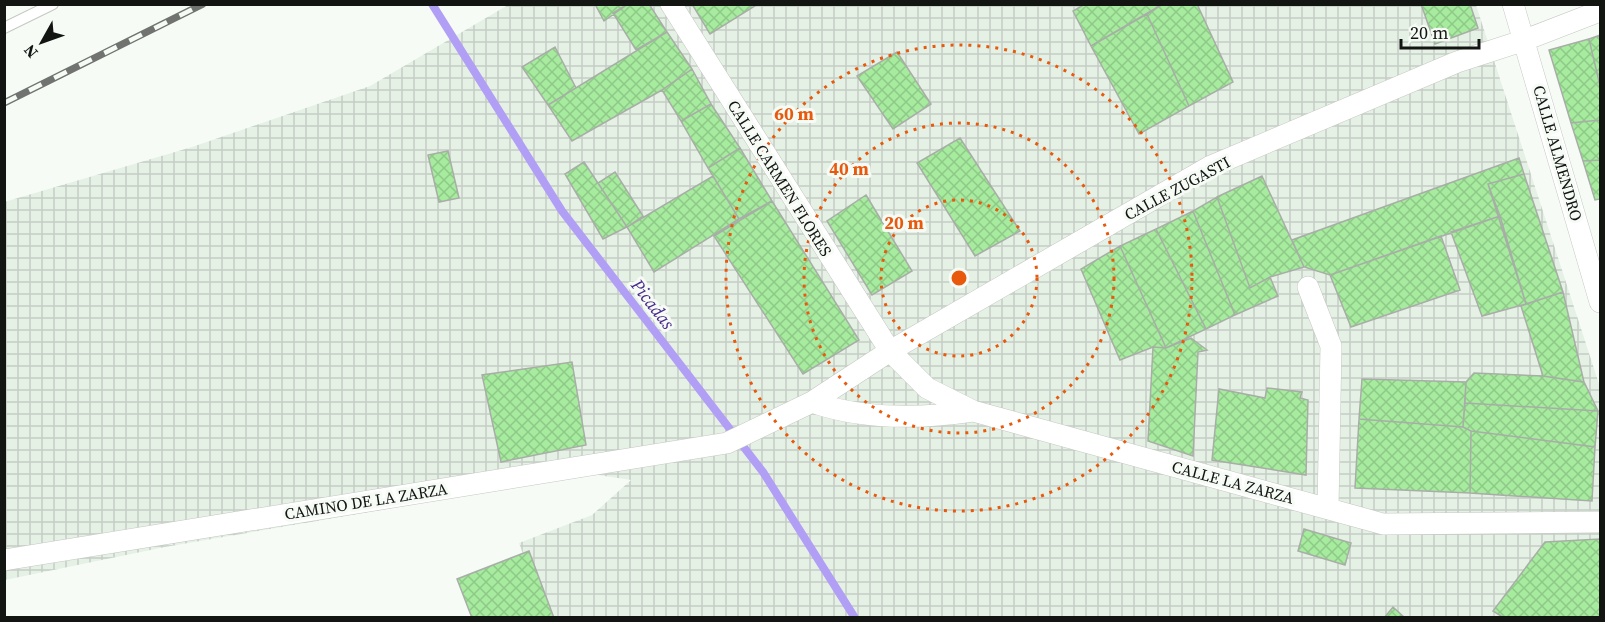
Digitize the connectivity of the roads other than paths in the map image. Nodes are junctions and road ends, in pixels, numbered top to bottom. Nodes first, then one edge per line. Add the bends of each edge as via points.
1 (53, 4) edge
2 (671, 4) edge
3 (1513, 4) edge
4 (1600, 11) edge
5 (4, 28) edge
6 (1525, 40) junction
7 (1308, 287) dead end
8 (1600, 302) edge
9 (890, 351) junction
10 (812, 402) junction
11 (973, 411) junction
12 (727, 443) joint
13 (1328, 508) junction
14 (1600, 522) edge
15 (4, 560) edge

1 - 5 lane
2 - 9 street, CALLE CARMEN FLORES
3 - 6 street, CALLE ALMENDRO
4 - 6 street, CALLE ZUGASTI
6 - 8 street, CALLE ALMENDRO
6 - 9 street, CALLE ZUGASTI via 1457,63 1209,167
7 - 13 street via 1332,346
9 - 10 street, CALLE ZUGASTI
9 - 11 street, CALLE LA ZARZA via 927,388
10 - 11 street via 840,412 916,417
10 - 12 street, CALLE ZUGASTI
11 - 13 street, CALLE LA ZARZA
12 - 15 street, CAMINO DE LA ZARZA
13 - 14 street, CALLE LA ZARZA via 1383,524

